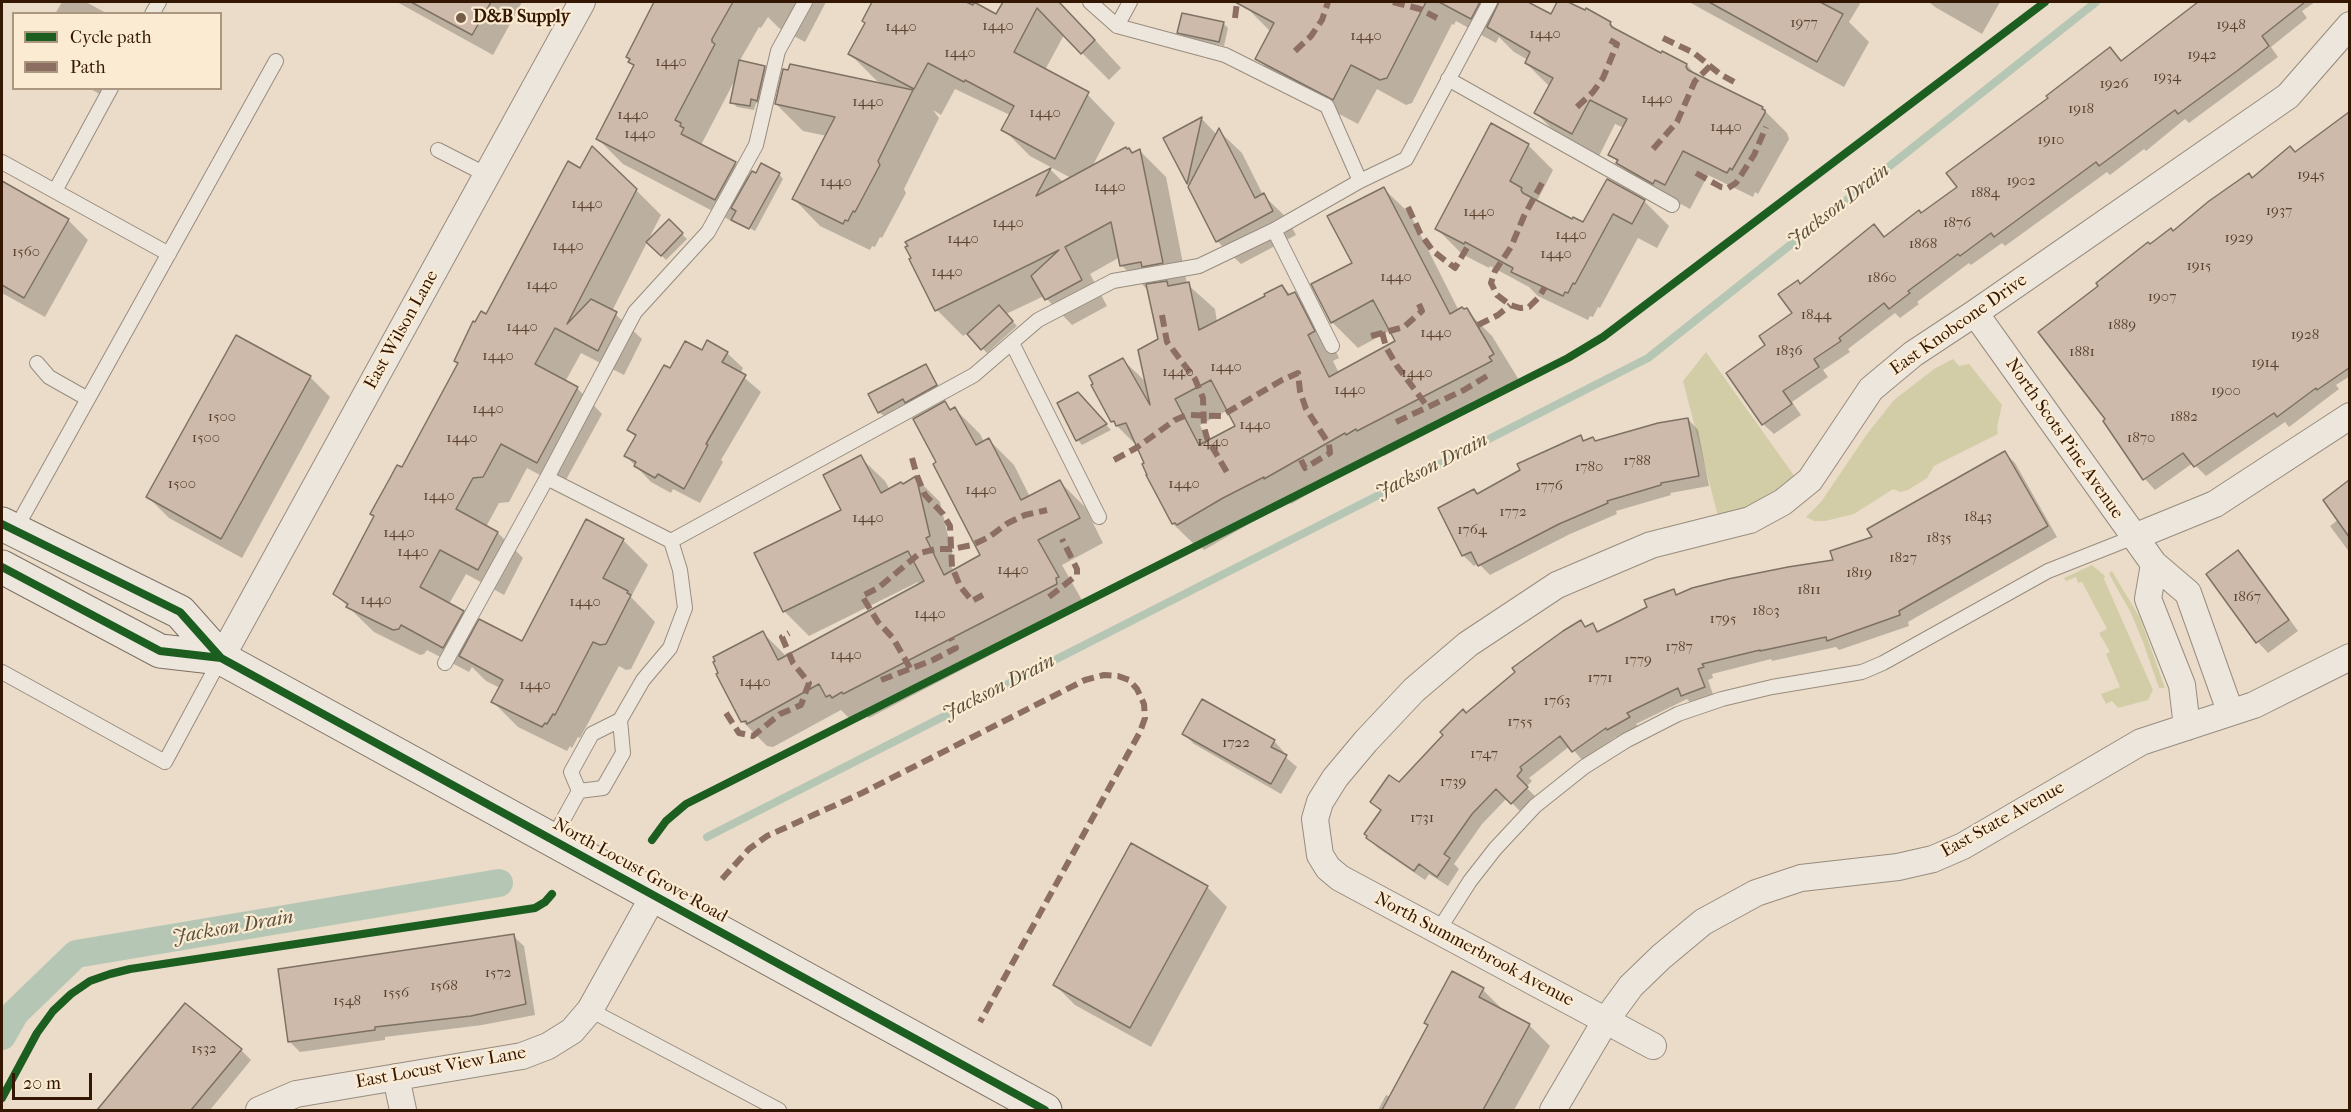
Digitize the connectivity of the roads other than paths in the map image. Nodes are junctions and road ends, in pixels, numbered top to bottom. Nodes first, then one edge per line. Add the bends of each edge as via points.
1 (582, 2) edge
2 (805, 2) edge
3 (1090, 2) edge
4 (1130, 2) edge
5 (1490, 2) edge
6 (2349, 25) edge
7 (1117, 26) junction
8 (276, 61) dead end
9 (1448, 79) junction
10 (110, 90) edge
11 (438, 150) dead end
12 (2, 162) edge
13 (487, 175) junction
14 (1360, 181) junction
15 (55, 191) junction
16 (1672, 205) dead end
17 (1274, 230) junction
18 (169, 254) junction
19 (1976, 313) junction
20 (1012, 343) junction
21 (1332, 346) dead end
22 (37, 363) dead end
23 (88, 399) junction
24 (2349, 417) edge
25 (547, 478) junction
26 (1098, 516) dead end
27 (8, 527) edge
28 (2134, 537) junction
29 (670, 541) junction
30 (2154, 564) junction
31 (2, 567) edge
32 (2349, 657) edge
33 (221, 658) junction
34 (445, 663) dead end
35 (2, 672) edge
36 (2230, 711) junction
37 (620, 720) junction
38 (2187, 726) junction
39 (579, 791) junction
40 (1316, 837) joint
41 (552, 840) junction
42 (654, 895) junction
43 (1438, 931) junction
44 (590, 1010) junction
45 (1606, 1020) junction
46 (1653, 1046) dead end
47 (396, 1077) junction
48 (1005, 1101) edge
49 (259, 1110) edge
50 (403, 1110) edge
51 (779, 1110) edge
52 (1045, 1110) edge
53 (1553, 1110) edge

1 - 13 street, East Wilson Lane
2 - 25 lane via 778,51 756,145 708,232 635,312
3 - 7 lane
4 - 7 lane
5 - 9 lane
6 - 19 street, East Knobcone Drive via 2288,96
7 - 14 lane via 1225,55 1327,106
8 - 18 lane
9 - 14 lane via 1406,159
9 - 16 lane
10 - 15 lane
11 - 13 lane
12 - 15 lane
13 - 33 street, East Wilson Lane
14 - 17 lane
15 - 18 lane
17 - 20 lane via 1199,266 1113,281 1038,320
17 - 21 lane
18 - 23 lane
19 - 28 street, North Scots Pine Avenue
19 - 40 street, East Knobcone Drive via 1913,354 1871,389 1810,480 1783,502 1750,520 1651,545 1557,585 1468,644 1414,690 1335,778 1320,802
20 - 26 lane
20 - 29 lane via 974,375
22 - 23 lane via 49,377
23 - 27 lane
24 - 28 street via 2215,504
25 - 29 lane
25 - 34 lane
27 - 33 main road, North Locust Grove Road via 180,612
28 - 30 street, North Scots Pine Avenue
28 - 43 lane via 2048,571 1862,672 1722,699 1678,714 1627,740 1584,766 1535,806 1470,881
29 - 37 lane via 680,570 685,608 670,648 643,680
30 - 36 street, North Scots Pine Avenue via 2188,593
30 - 38 street via 2148,599 2182,684
31 - 33 main road, North Locust Grove Road via 160,651
32 - 36 street, East State Avenue via 2254,705
33 - 35 lane via 165,762
33 - 41 main road, North Locust Grove Road
36 - 38 street, East State Avenue
37 - 39 lane via 592,734 572,772
37 - 39 lane via 623,753 603,788
38 - 45 street, East State Avenue via 2141,742 1963,846 1933,859 1801,878 1756,893 1703,922 1661,957 1631,986
39 - 41 lane
40 - 43 street, North Summerbrook Avenue via 1320,855 1340,878
41 - 42 main road, North Locust Grove Road
42 - 44 street, East Locust View Lane
42 - 48 main road, North Locust Grove Road
43 - 45 street, North Summerbrook Avenue
44 - 47 street, East Locust View Lane via 572,1031 522,1056
44 - 51 lane
45 - 46 street, North Summerbrook Avenue
45 - 53 street, East State Avenue
47 - 49 street, East Locust View Lane via 296,1094
47 - 50 street
48 - 52 main road, North Locust Grove Road

